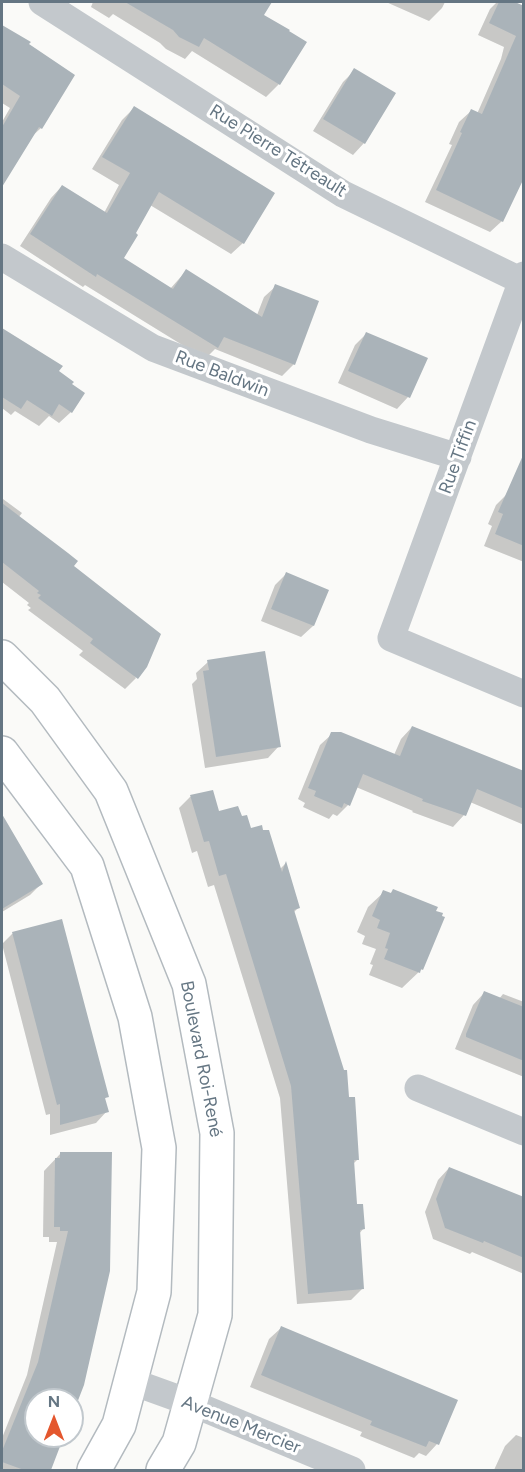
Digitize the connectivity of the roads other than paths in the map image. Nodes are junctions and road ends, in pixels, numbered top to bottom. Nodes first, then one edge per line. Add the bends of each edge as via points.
1 (42, 2) edge
2 (2, 256) edge
3 (523, 280) edge
4 (458, 457) junction
5 (2, 657) edge
6 (524, 694) edge
7 (2, 753) edge
8 (418, 1088) dead end
9 (524, 1132) edge
10 (130, 1382) junction
11 (191, 1403) junction
12 (94, 1470) edge
13 (163, 1470) edge
14 (351, 1470) edge

1 - 3 street, Rue Pierre Tétreault via 344,194
2 - 4 street, Rue Baldwin via 153,348 371,430
3 - 4 street, Rue Tiffin
4 - 6 street, Rue Tiffin via 391,638
5 - 11 street, Boulevard Roi-René via 45,700 111,791 189,984 218,1133 215,1315
7 - 10 street via 87,867 135,1017 159,1148 154,1292
8 - 9 street
10 - 11 street, Avenue Mercier
10 - 12 street via 119,1425
11 - 13 street, Boulevard Roi-René via 179,1443
11 - 14 street, Avenue Mercier

